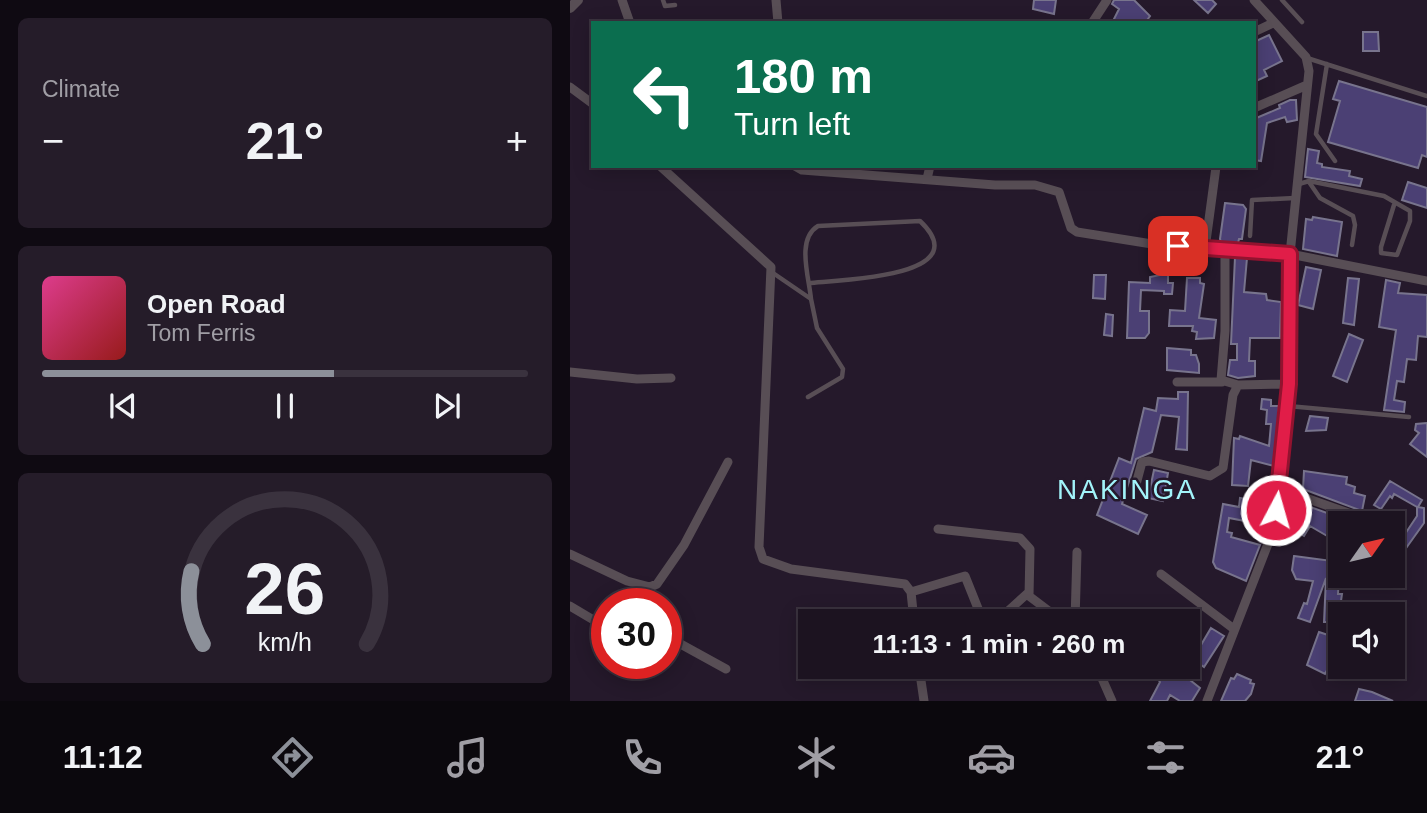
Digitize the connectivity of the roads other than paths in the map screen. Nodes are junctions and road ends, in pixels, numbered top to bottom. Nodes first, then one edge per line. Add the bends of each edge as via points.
1 (578, 0) edge
2 (622, 0) edge
3 (663, 0) edge
4 (776, 0) edge
5 (1107, 0) edge
6 (1254, 0) edge
7 (1282, 0) edge
8 (675, 5) dead end
9 (570, 8) edge
10 (629, 21) edge
11 (778, 21) edge
12 (1093, 21) edge
13 (1302, 22) dead end
14 (1273, 23) junction
15 (1256, 31) edge
16 (1306, 57) junction
17 (1327, 64) junction
18 (1307, 85) junction
19 (570, 86) edge
20 (1426, 96) edge
21 (591, 102) edge
22 (1256, 107) edge
23 (1335, 161) dead end
24 (662, 168) edge
25 (798, 168) edge
26 (930, 168) edge
27 (1216, 168) edge
28 (881, 171) edge
29 (927, 179) junction
30 (1309, 181) junction
31 (1297, 184) junction
32 (1296, 198) junction
33 (1394, 205) junction
34 (1250, 236) dead end
35 (1352, 245) dead end
36 (1205, 249) junction
37 (1225, 251) junction
38 (1290, 254) junction
39 (772, 273) junction
40 (1426, 281) edge
41 (809, 283) junction
42 (811, 299) junction
43 (570, 372) edge
44 (670, 378) dead end
45 (1177, 382) dead end
46 (1222, 382) junction
47 (1289, 384) junction
48 (1238, 385) junction
49 (808, 397) dead end
50 (1288, 406) junction
51 (1409, 417) dead end
52 (728, 462) dead end
53 (1135, 488) dead end
54 (1279, 489) junction
55 (1343, 511) edge
56 (938, 529) dead end
57 (1077, 552) dead end
58 (570, 554) edge
59 (1161, 574) dead end
60 (911, 592) junction
61 (1028, 592) junction
62 (570, 606) edge
63 (913, 609) edge
64 (978, 609) edge
65 (1010, 609) edge
66 (1045, 609) edge
67 (1075, 609) edge
68 (591, 618) edge
69 (1234, 629) junction
70 (682, 645) edge
71 (726, 669) dead end
72 (921, 679) edge
73 (1102, 679) edge
74 (924, 701) edge
75 (1112, 701) edge
76 (1207, 701) edge

1 - 9 street
2 - 10 street
3 - 8 lane via 665,6
4 - 11 street
5 - 12 street
6 - 14 street
7 - 13 lane
14 - 15 street
14 - 16 street
16 - 17 lane
16 - 18 street
17 - 20 lane
17 - 23 lane via 1316,134
18 - 22 street
18 - 31 street
19 - 21 street
24 - 39 street via 767,260
25 - 28 street
26 - 29 street
27 - 36 street
28 - 29 street
29 - 36 street via 1055,189 1062,195 1071,228 1077,232
30 - 31 lane
30 - 33 lane via 1384,196
30 - 35 lane via 1320,198 1353,216
31 - 32 street
32 - 34 lane via 1252,200
32 - 38 street
33 - 33 lane via 1381,253 1397,256 1410,220 1409,211
36 - 37 street
37 - 38 street
37 - 46 street
38 - 40 street
38 - 47 street
39 - 42 lane
39 - 60 street via 762,559 791,569 900,583
41 - 41 lane via 806,237 818,226 920,221 933,240 934,251 912,269 894,275
41 - 42 lane
42 - 49 lane via 817,328 842,369 842,377
43 - 44 street
45 - 46 street
46 - 48 street
47 - 48 street
47 - 50 street
48 - 53 street via 1226,463 1219,472 1210,476 1149,461 1142,463
50 - 51 lane
50 - 54 street
52 - 58 street via 684,545 657,584 650,587 627,581
54 - 55 street
54 - 69 street via 1267,553
56 - 61 street via 1020,538 1030,549
57 - 67 street
59 - 69 street
60 - 63 street
60 - 64 street via 965,576
61 - 65 street
61 - 66 street
62 - 68 street
69 - 76 street
70 - 71 street
72 - 74 street
73 - 75 street

